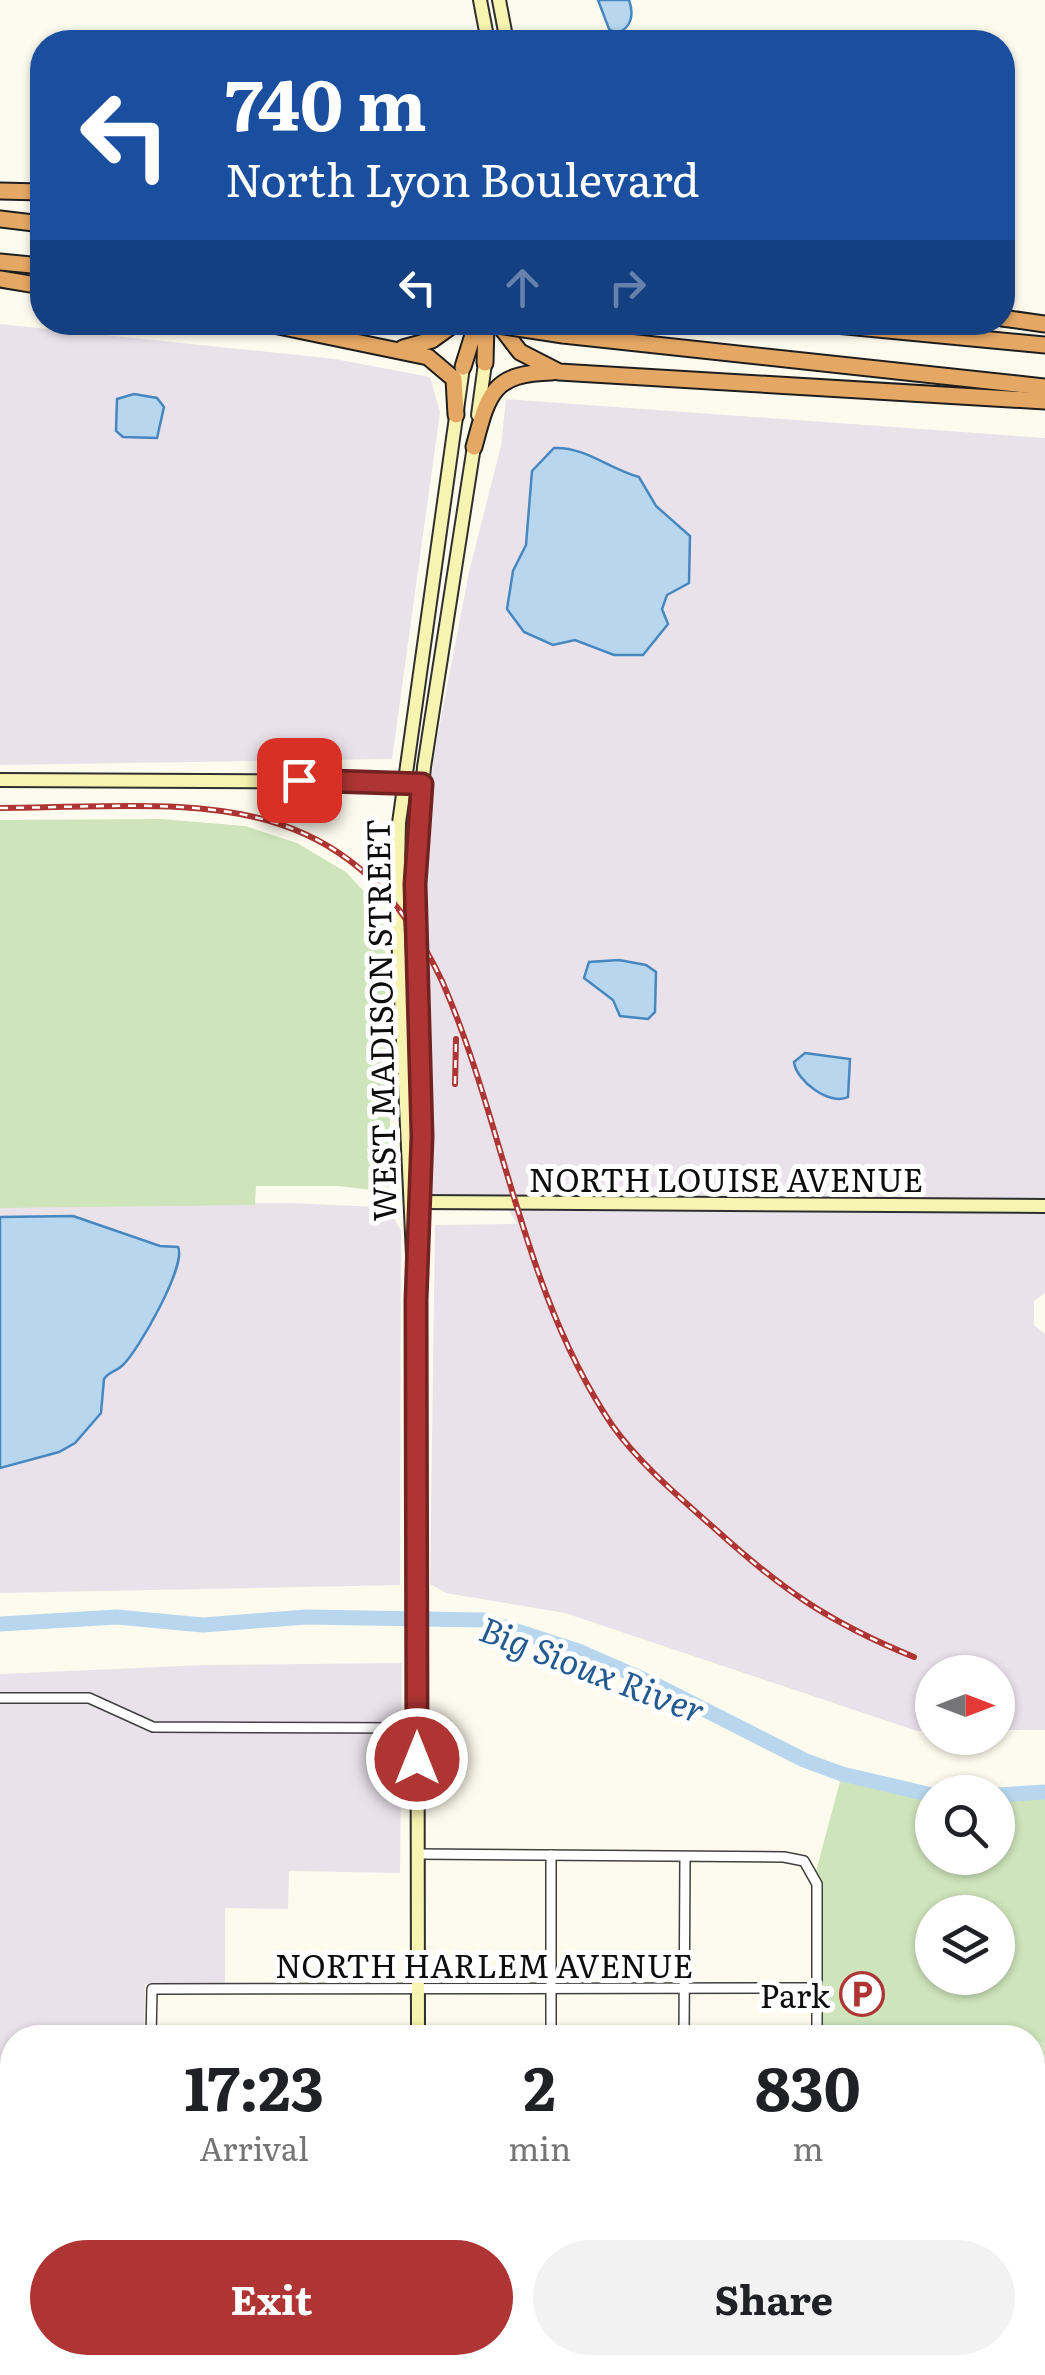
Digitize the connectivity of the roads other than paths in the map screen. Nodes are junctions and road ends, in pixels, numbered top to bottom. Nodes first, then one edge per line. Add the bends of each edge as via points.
1 (480, 0) edge
2 (498, 0) edge
3 (486, 30) edge
4 (504, 30) edge
5 (0, 191) edge
6 (30, 192) edge
7 (0, 219) edge
8 (30, 223) edge
9 (0, 262) edge
10 (30, 265) edge
11 (0, 280) edge
12 (30, 284) edge
13 (1015, 320) edge
14 (1045, 324) edge
15 (327, 335) edge
16 (436, 335) edge
17 (471, 335) edge
18 (489, 335) edge
19 (503, 335) edge
20 (563, 335) edge
21 (935, 335) edge
22 (1045, 346) edge
23 (389, 347) junction
24 (485, 363) joint
25 (463, 367) joint
26 (586, 372) junction
27 (1045, 387) edge
28 (1045, 401) edge
29 (456, 415) junction
30 (474, 447) junction
31 (0, 780) edge
32 (403, 781) junction
33 (422, 784) junction
34 (415, 1202) junction
35 (1045, 1206) edge
36 (0, 1698) edge
37 (417, 1728) junction
38 (416, 1854) junction
39 (551, 1855) junction
40 (685, 1856) junction
41 (551, 1987) junction
42 (817, 1988) junction
43 (418, 1989) junction
44 (684, 1989) junction
45 (151, 2025) edge
46 (418, 2025) edge
47 (551, 2025) edge
48 (684, 2025) edge
49 (817, 2025) edge

1 - 3 main road
2 - 4 main road
5 - 6 highway
7 - 8 highway
9 - 10 highway
11 - 12 highway
13 - 14 highway
15 - 23 highway
16 - 23 highway via 422,344
17 - 25 highway
18 - 24 highway
19 - 26 highway via 530,360 560,372
20 - 27 highway, bridge
21 - 22 highway
23 - 29 highway via 428,356 447,370 456,388
24 - 30 main road, WEST MADISON STREET
25 - 29 main road, WEST MADISON STREET
26 - 28 highway
26 - 30 highway via 527,373 499,384
29 - 32 main road, WEST MADISON STREET
30 - 33 main road, WEST MADISON STREET
31 - 32 main road
32 - 33 main road
32 - 34 main road, WEST MADISON STREET via 397,912
33 - 34 main road, WEST MADISON STREET
34 - 35 main road, NORTH LOUISE AVENUE
34 - 37 main road, WEST MADISON STREET
36 - 37 street via 89,1698 150,1726
37 - 38 main road, WEST MADISON STREET
38 - 39 street
38 - 43 main road, WEST MADISON STREET
39 - 40 street
39 - 41 street
40 - 42 street via 784,1857 811,1866 817,1884
40 - 44 street
41 - 43 street, NORTH HARLEM AVENUE
41 - 44 street, NORTH HARLEM AVENUE
41 - 47 street
42 - 44 street, NORTH HARLEM AVENUE
42 - 49 street
43 - 45 street, NORTH HARLEM AVENUE via 152,1989
43 - 46 main road, WEST MADISON STREET
44 - 48 street

